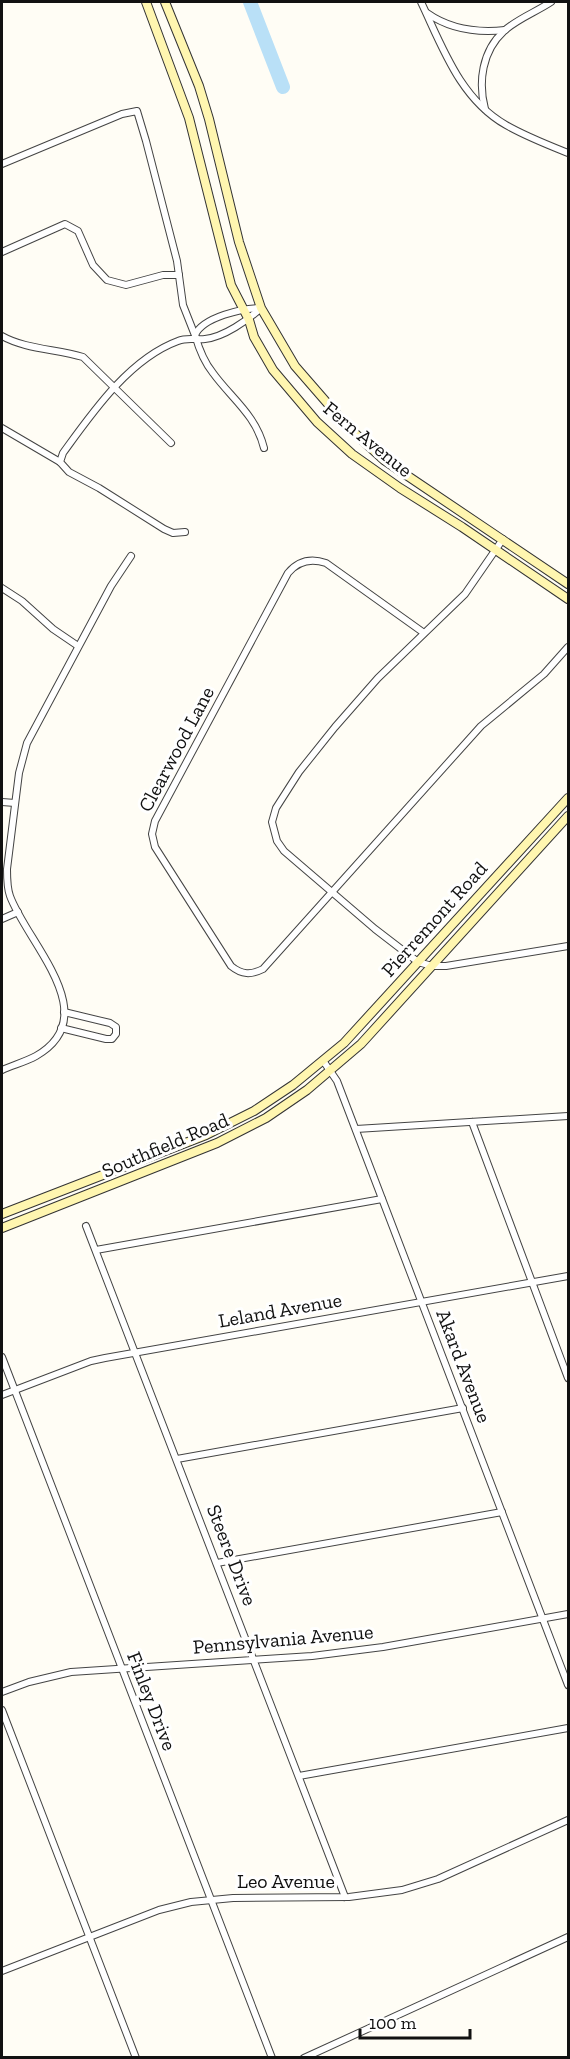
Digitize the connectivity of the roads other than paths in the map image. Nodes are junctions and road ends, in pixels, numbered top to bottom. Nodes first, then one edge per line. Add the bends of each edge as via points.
1 (146, 2) edge
2 (165, 2) edge
3 (421, 2) edge
4 (551, 2) edge
5 (427, 13) junction
6 (505, 30) junction
7 (485, 109) junction
8 (568, 153) edge
9 (2, 164) edge
10 (2, 252) edge
11 (179, 275) junction
12 (243, 308) junction
13 (261, 308) junction
14 (249, 320) junction
15 (2, 336) edge
16 (196, 338) junction
17 (115, 388) junction
18 (2, 428) edge
19 (171, 442) dead end
20 (264, 448) dead end
21 (60, 462) junction
22 (185, 532) dead end
23 (503, 539) junction
24 (496, 550) junction
25 (131, 556) dead end
26 (568, 584) edge
27 (2, 588) edge
28 (568, 599) edge
29 (424, 633) junction
30 (78, 646) junction
31 (568, 647) edge
32 (568, 798) edge
33 (2, 802) edge
34 (15, 803) junction
35 (568, 816) edge
36 (545, 822) junction
37 (553, 831) junction
38 (331, 892) junction
39 (18, 912) junction
40 (2, 919) edge
41 (448, 929) junction
42 (458, 937) junction
43 (568, 946) edge
44 (418, 962) junction
45 (432, 966) junction
46 (64, 1012) junction
47 (61, 1028) junction
48 (324, 1062) junction
49 (2, 1070) edge
50 (331, 1071) junction
51 (247, 1114) junction
52 (568, 1116) edge
53 (472, 1122) junction
54 (252, 1125) junction
55 (356, 1130) junction
56 (151, 1156) junction
57 (156, 1168) junction
58 (73, 1187) junction
59 (77, 1198) junction
60 (382, 1199) junction
61 (2, 1214) edge
62 (87, 1226) dead end
63 (2, 1228) edge
64 (96, 1250) junction
65 (568, 1276) edge
66 (533, 1282) junction
67 (422, 1302) junction
68 (135, 1352) junction
69 (2, 1357) edge
70 (568, 1378) edge
71 (14, 1390) junction
72 (2, 1395) edge
73 (463, 1408) junction
74 (177, 1459) junction
75 (502, 1512) junction
76 (218, 1563) junction
77 (568, 1614) edge
78 (543, 1619) junction
79 (254, 1660) junction
80 (121, 1668) junction
81 (568, 1685) edge
82 (2, 1692) edge
83 (2, 1710) edge
84 (568, 1728) edge
85 (299, 1776) junction
86 (568, 1820) edge
87 (345, 1897) junction
88 (211, 1899) junction
89 (90, 1937) junction
90 (568, 1937) edge
91 (2, 1971) edge
92 (136, 2058) edge
93 (272, 2058) edge
94 (304, 2058) edge

1 - 12 main road, Fern Avenue via 189,118 231,285
2 - 13 main road, Fern Avenue via 199,86 239,242
3 - 5 street
4 - 6 street
5 - 6 street via 465,30
5 - 7 street via 459,78
6 - 7 street via 483,66
7 - 8 street via 506,125
9 - 11 street via 137,111
10 - 11 street via 65,224 78,231 93,264 107,280 126,285
11 - 16 street via 183,305
12 - 13 street
12 - 14 main road, Fern Avenue
12 - 16 street via 204,323 196,330
13 - 14 street
13 - 23 main road, Fern Avenue via 295,366 359,439 411,479
14 - 16 street via 206,339
14 - 24 main road, Fern Avenue via 273,370 326,431 400,489
15 - 17 street via 13,342 83,357
16 - 17 street via 179,340 157,352
16 - 20 street via 212,372 256,426
17 - 19 street
17 - 21 street via 81,426
18 - 21 street
21 - 22 street via 69,472 150,522 172,533
23 - 24 street
23 - 26 main road, Fern Avenue
24 - 28 main road, Fern Avenue
24 - 29 street via 465,594
25 - 30 street
27 - 30 street
29 - 38 street via 361,697 299,772 274,813 274,836 284,850
29 - 38 street, Clearwood Lane via 326,563 310,560 297,564 288,573 155,821 155,847 231,966 240,972 248,974 263,969
30 - 34 street via 27,743
31 - 38 street via 544,674 481,726
32 - 36 main road, Pierremont Road
33 - 34 street
34 - 39 street via 7,869 10,896
35 - 37 main road, Pierremont Road
36 - 37 main road
36 - 41 main road, Pierremont Road
37 - 42 main road, Pierremont Road
38 - 44 street
39 - 40 street
39 - 46 street via 57,979
41 - 42 main road
41 - 44 main road, Pierremont Road
42 - 45 main road, Pierremont Road
43 - 45 street
44 - 45 street
44 - 48 main road, Pierremont Road
45 - 50 main road, Pierremont Road
46 - 47 street
46 - 47 street via 110,1023 116,1027 116,1034 106,1039
47 - 49 street via 44,1051
48 - 50 street, Akard Avenue
48 - 51 main road, Southfield Road
50 - 54 main road, Southfield Road
50 - 55 street, Akard Avenue
51 - 54 main road
51 - 56 main road, Southfield Road
52 - 53 street
53 - 55 street
53 - 66 street
54 - 57 main road, Southfield Road
55 - 60 street, Akard Avenue
56 - 57 main road
56 - 58 main road, Southfield Road
57 - 59 main road, Southfield Road
58 - 59 main road
58 - 61 main road, Southfield Road
59 - 63 main road, Southfield Road
60 - 64 street
60 - 67 street, Akard Avenue
62 - 64 street, Steere Drive
64 - 68 street, Steere Drive
65 - 66 street, Leland Avenue
66 - 67 street, Leland Avenue
66 - 70 street
67 - 68 street, Leland Avenue
67 - 73 street, Akard Avenue
68 - 71 street, Leland Avenue via 91,1361
68 - 74 street, Steere Drive
69 - 71 street, Finley Drive
71 - 72 street, Leland Avenue
71 - 80 street, Finley Drive
73 - 74 street
73 - 75 street, Akard Avenue
74 - 76 street, Steere Drive
75 - 76 street
75 - 78 street, Akard Avenue
76 - 79 street, Steere Drive
77 - 78 street, Pennsylvania Avenue
78 - 79 street, Pennsylvania Avenue via 362,1650
78 - 81 street, Akard Avenue
79 - 80 street, Pennsylvania Avenue
79 - 85 street, Steere Drive
80 - 82 street, Pennsylvania Avenue via 61,1673
80 - 88 street, Finley Drive
83 - 89 street
84 - 85 street
85 - 87 street, Steere Drive
86 - 87 street, Leo Avenue via 426,1883 377,1895
87 - 88 street, Leo Avenue
88 - 89 street, Leo Avenue via 159,1910
88 - 93 street, Finley Drive
89 - 91 street, Leo Avenue
89 - 92 street
90 - 94 street

